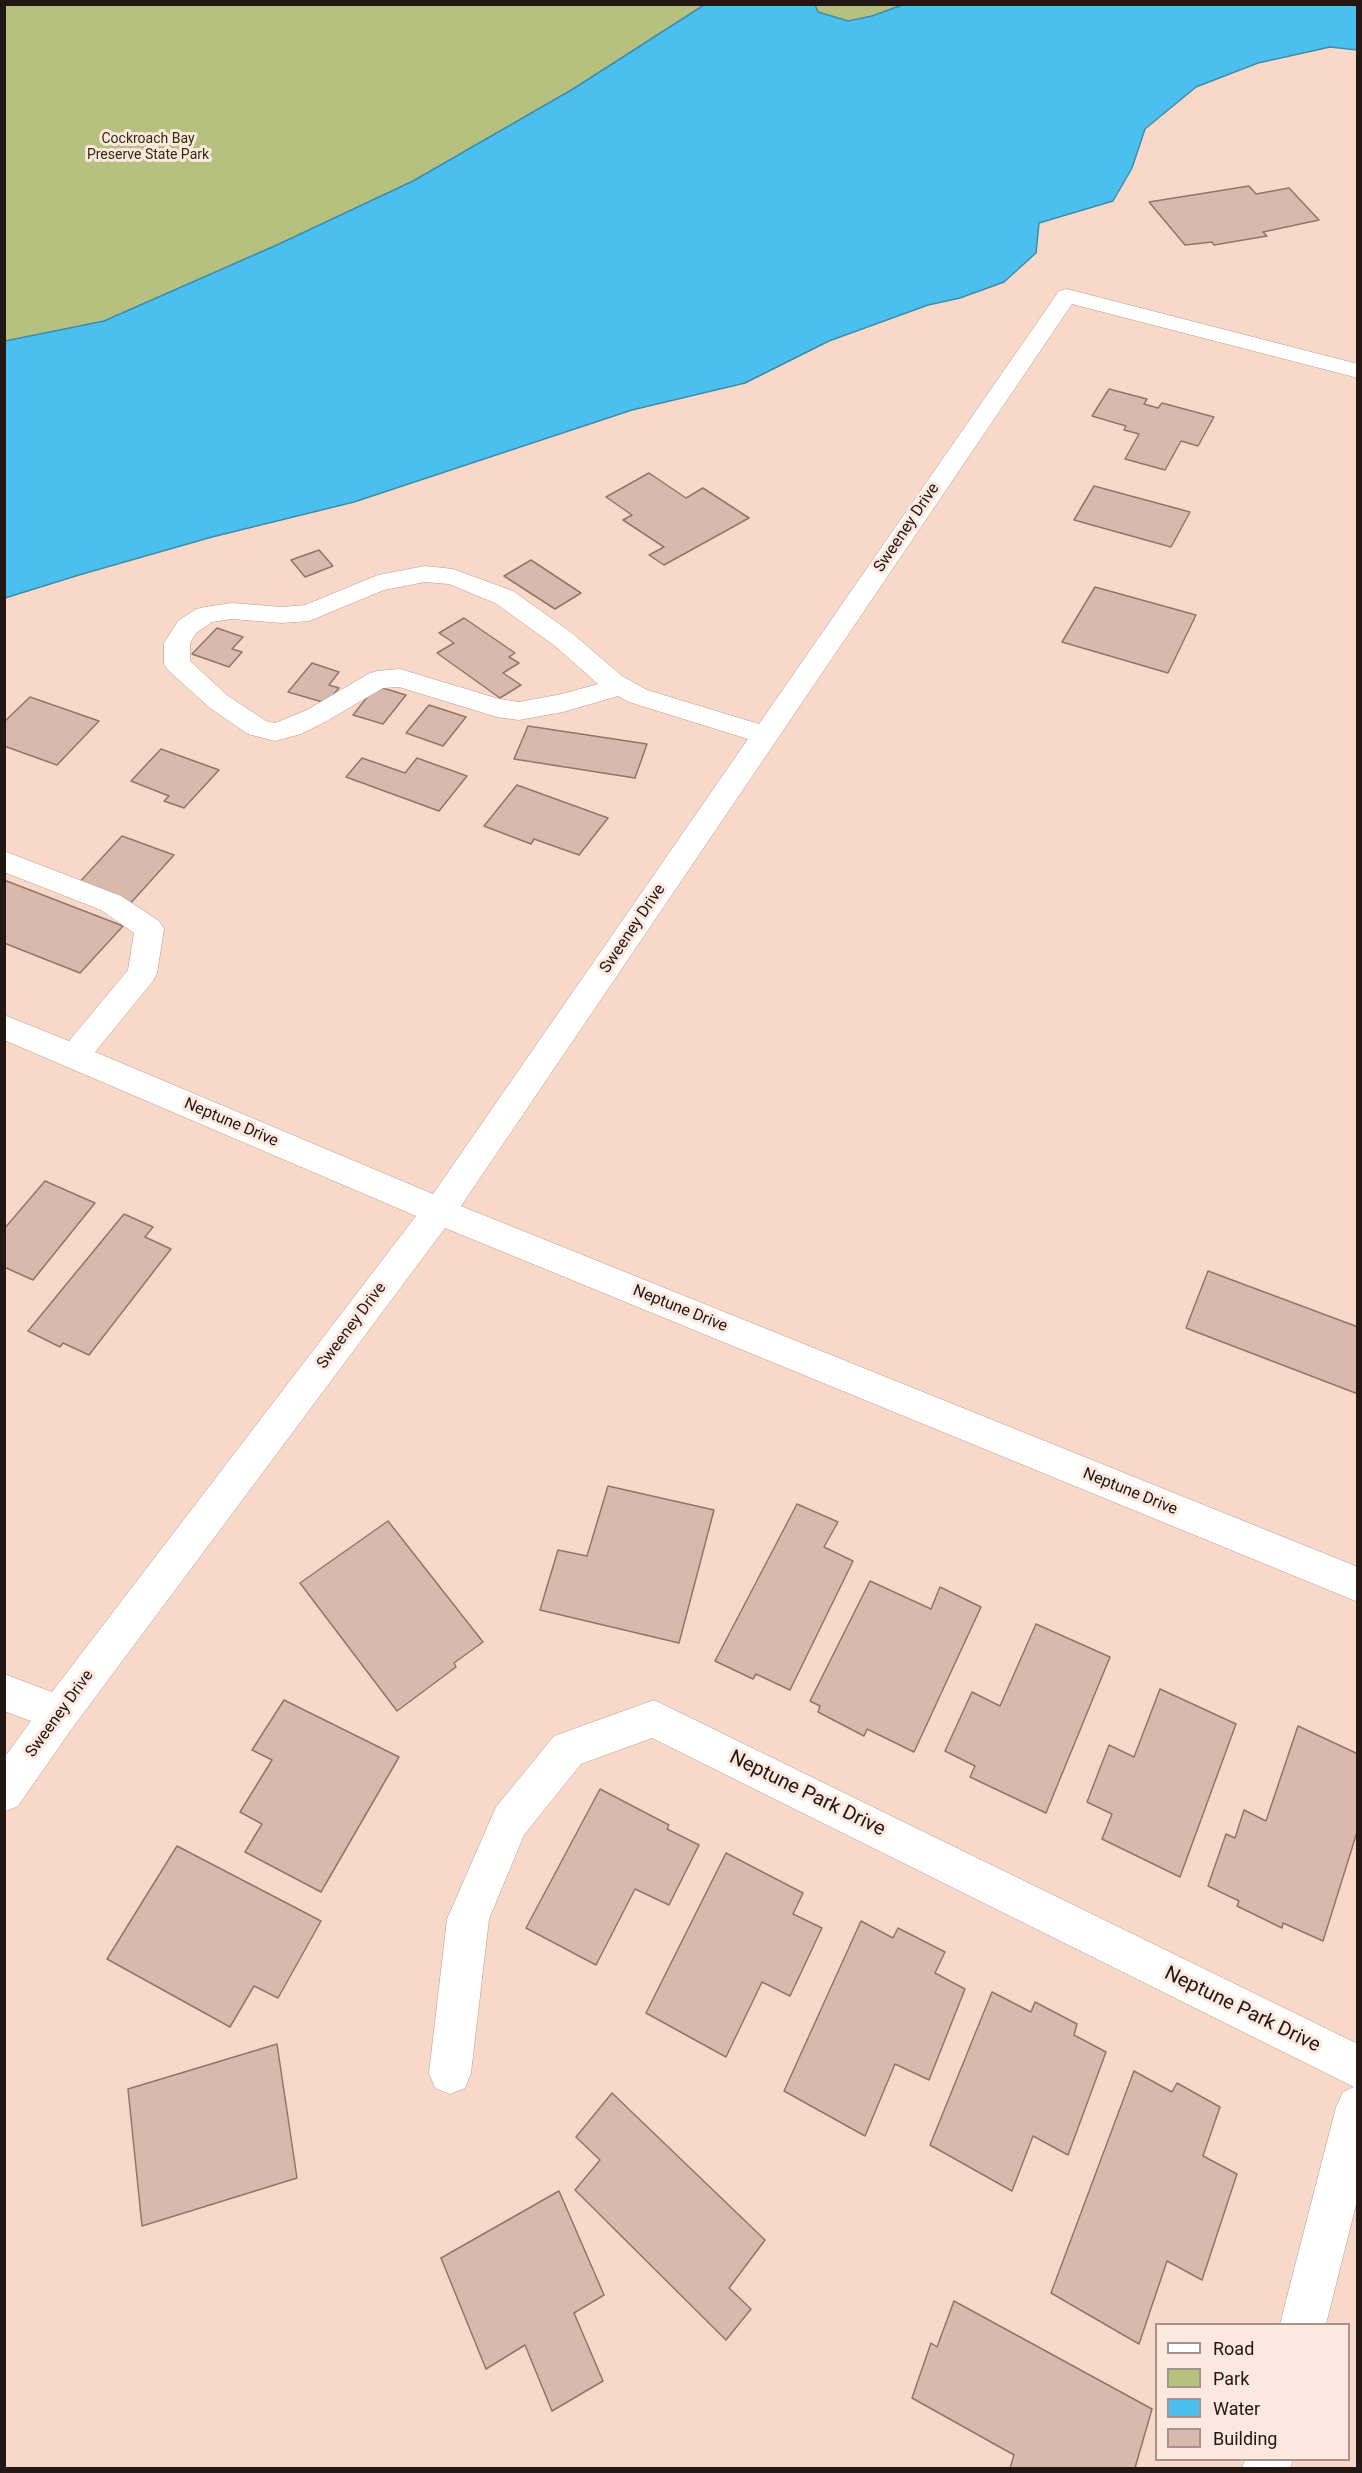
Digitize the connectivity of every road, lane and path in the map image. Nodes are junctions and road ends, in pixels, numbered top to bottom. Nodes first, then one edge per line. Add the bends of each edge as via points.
1 (1358, 371) edge
2 (621, 686) junction
3 (765, 735) junction
4 (4, 861) edge
5 (4, 1027) edge
6 (74, 1057) junction
7 (439, 1211) junction
8 (1358, 1585) edge
9 (4, 1692) edge
10 (59, 1714) junction
11 (4, 1792) edge
12 (1358, 2067) edge
13 (450, 2073) dead end
14 (1358, 2107) edge
15 (1304, 2323) edge

1 - 3 street, Sweeney Drive via 1067,296
2 - 2 street via 504,597 453,577 425,574 378,583 309,613 232,611 205,615 187,627 177,643 177,664 219,702 258,728 275,732 316,716 378,680 400,678 519,711
2 - 3 street via 638,696
3 - 7 street, Sweeney Drive
4 - 6 street via 111,903 149,929 142,973
5 - 6 street, Neptune Drive
6 - 7 street, Neptune Drive
7 - 8 street, Neptune Drive
7 - 10 street, Sweeney Drive
9 - 10 street
10 - 11 street, Sweeney Drive
12 - 13 street, Neptune Park Drive via 654,1719 568,1750 510,1821 468,1919
14 - 15 street

